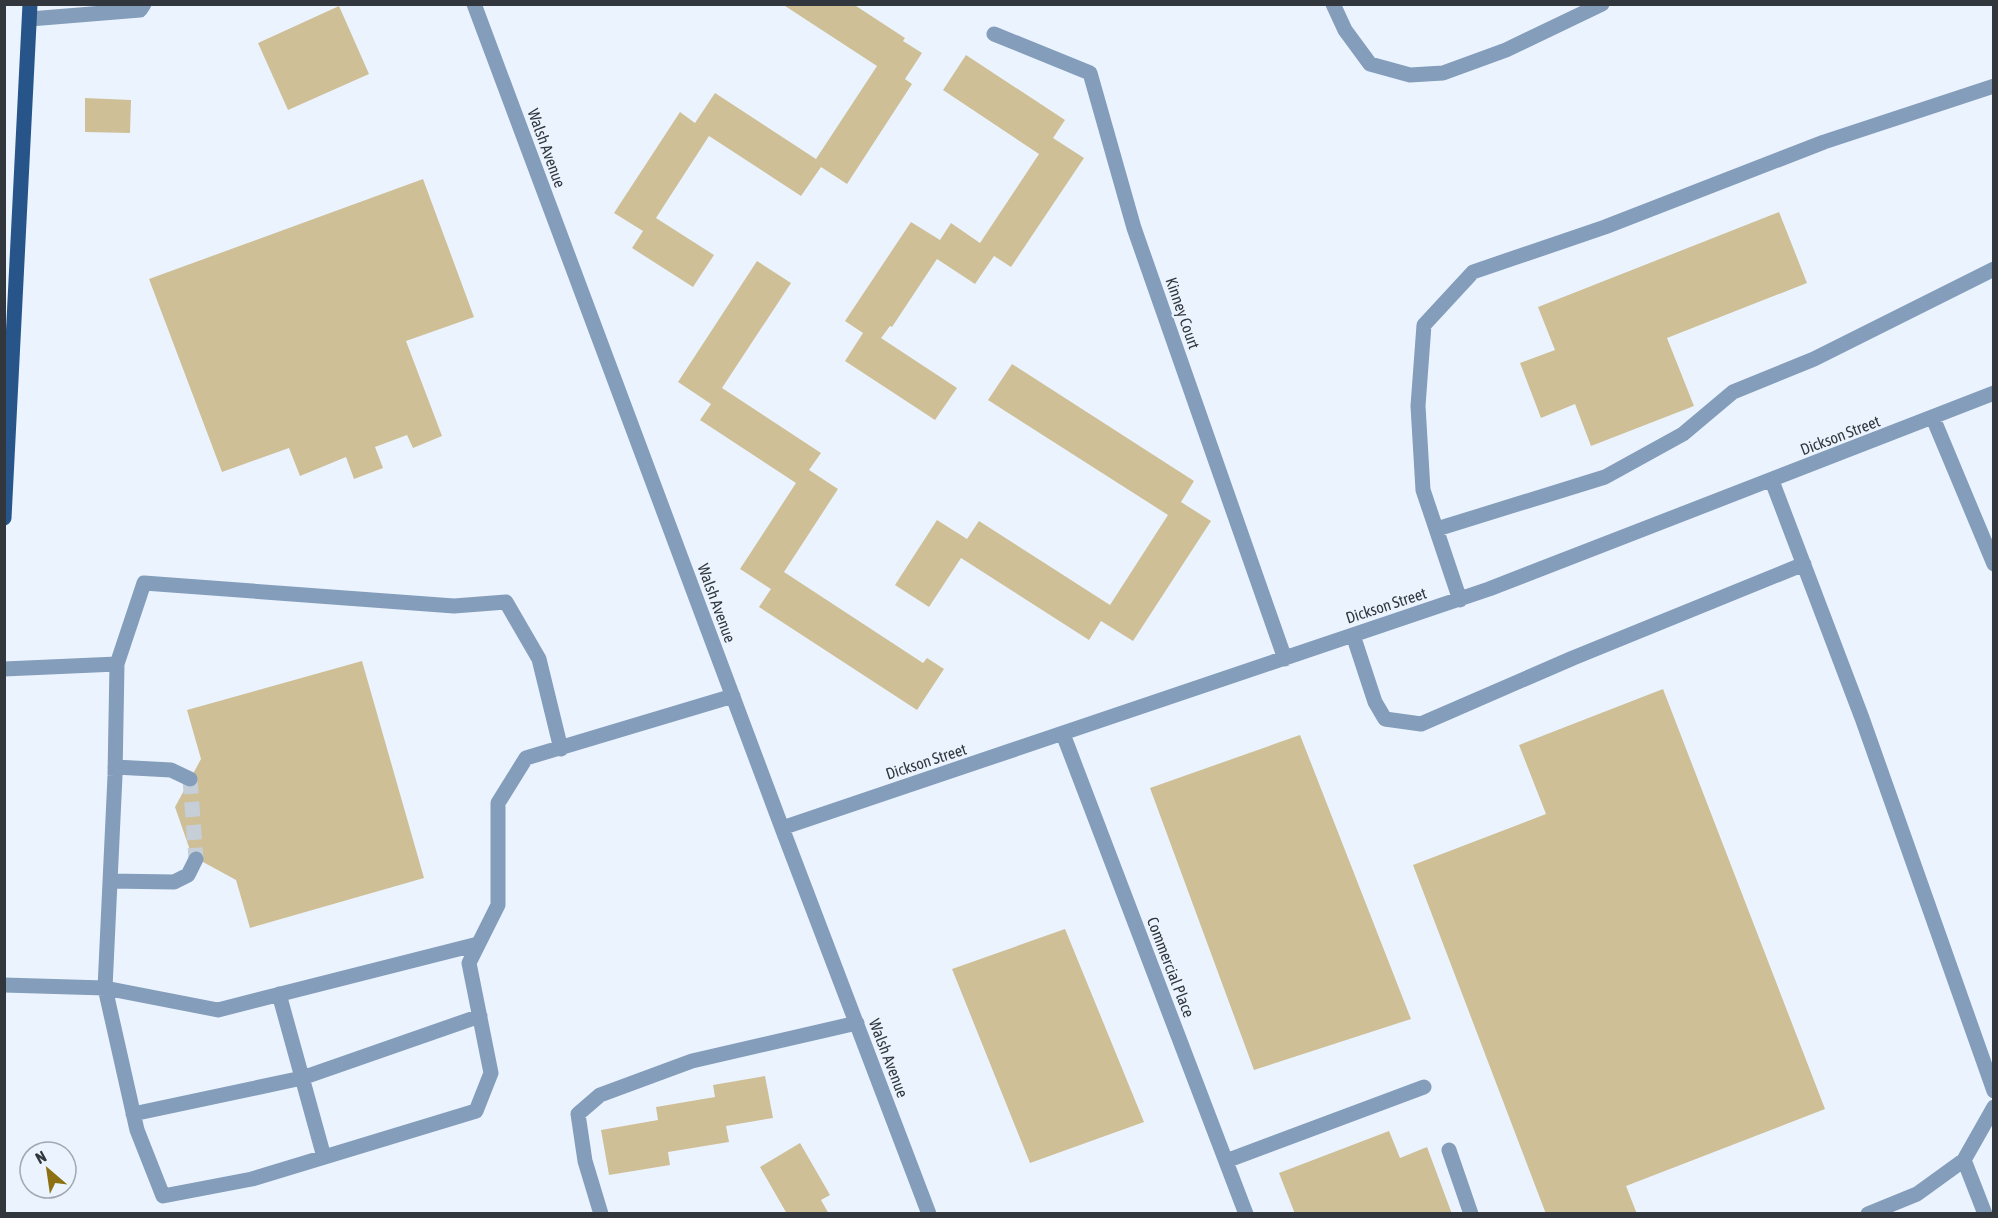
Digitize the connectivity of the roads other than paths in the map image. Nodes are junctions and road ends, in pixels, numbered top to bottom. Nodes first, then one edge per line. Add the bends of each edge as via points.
1 (144, 4) edge
2 (474, 4) edge
3 (1333, 4) edge
4 (1602, 4) edge
5 (30, 12) edge
6 (994, 34) dead end
7 (1994, 86) edge
8 (1994, 269) edge
9 (1994, 393) edge
10 (1933, 418) junction
11 (1772, 481) junction
12 (4, 518) edge
13 (1437, 529) junction
14 (1804, 564) junction
15 (1994, 564) edge
16 (1460, 600) junction
17 (1353, 635) junction
18 (1285, 659) junction
19 (117, 664) junction
20 (4, 669) edge
21 (733, 696) junction
22 (1063, 734) junction
23 (561, 749) junction
24 (115, 767) junction
25 (190, 779) dead end
26 (782, 828) junction
27 (196, 859) dead end
28 (110, 881) junction
29 (478, 944) junction
30 (4, 985) edge
31 (105, 988) junction
32 (279, 994) junction
33 (480, 1016) junction
34 (857, 1023) junction
35 (302, 1078) junction
36 (1424, 1087) dead end
37 (1994, 1091) edge
38 (1994, 1107) edge
39 (134, 1114) junction
40 (1449, 1150) dead end
41 (324, 1157) junction
42 (1964, 1160) junction
43 (1226, 1161) junction
44 (601, 1214) edge
45 (929, 1214) edge
46 (1246, 1214) edge
47 (1472, 1214) edge
48 (1868, 1214) edge
49 (1985, 1214) edge

1 - 5 street via 140,10
2 - 21 street, Walsh Avenue
3 - 4 street via 1345,30 1370,64 1410,75 1443,73 1506,50
5 - 12 main road
6 - 18 street, Kinney Court via 1090,73 1134,228
7 - 13 street via 1824,142 1605,227 1473,272 1424,325 1418,406 1424,490
8 - 13 street via 1814,358 1733,392 1683,434 1605,477
9 - 10 street, Dickson Street
10 - 11 street, Dickson Street
10 - 15 street
11 - 14 street
11 - 16 street, Dickson Street
13 - 16 street
14 - 17 street via 1421,724 1385,719
14 - 37 street
16 - 17 street, Dickson Street
17 - 18 street, Dickson Street
18 - 22 street, Dickson Street
19 - 20 street
19 - 23 street via 144,583 454,606 506,602 539,659
19 - 24 street
21 - 23 street
21 - 26 street, Walsh Avenue
22 - 26 street, Dickson Street
22 - 43 street, Commercial Place
23 - 29 street via 526,758 498,802 498,905
24 - 25 street via 171,770
24 - 28 street
26 - 34 street, Walsh Avenue
27 - 28 street via 188,874 174,882
28 - 31 street
29 - 32 street
29 - 33 street via 469,963
30 - 31 street
31 - 32 street via 218,1010
31 - 39 street
32 - 35 street
33 - 35 street
33 - 41 street via 492,1073 476,1110
34 - 44 street via 692,1061 600,1095 578,1114 585,1161
34 - 45 street, Walsh Avenue
35 - 39 street
35 - 41 street
36 - 43 street
38 - 42 street
39 - 41 street via 163,1196 252,1179
40 - 47 street
42 - 48 street via 1917,1194
42 - 49 street
43 - 46 street, Commercial Place

